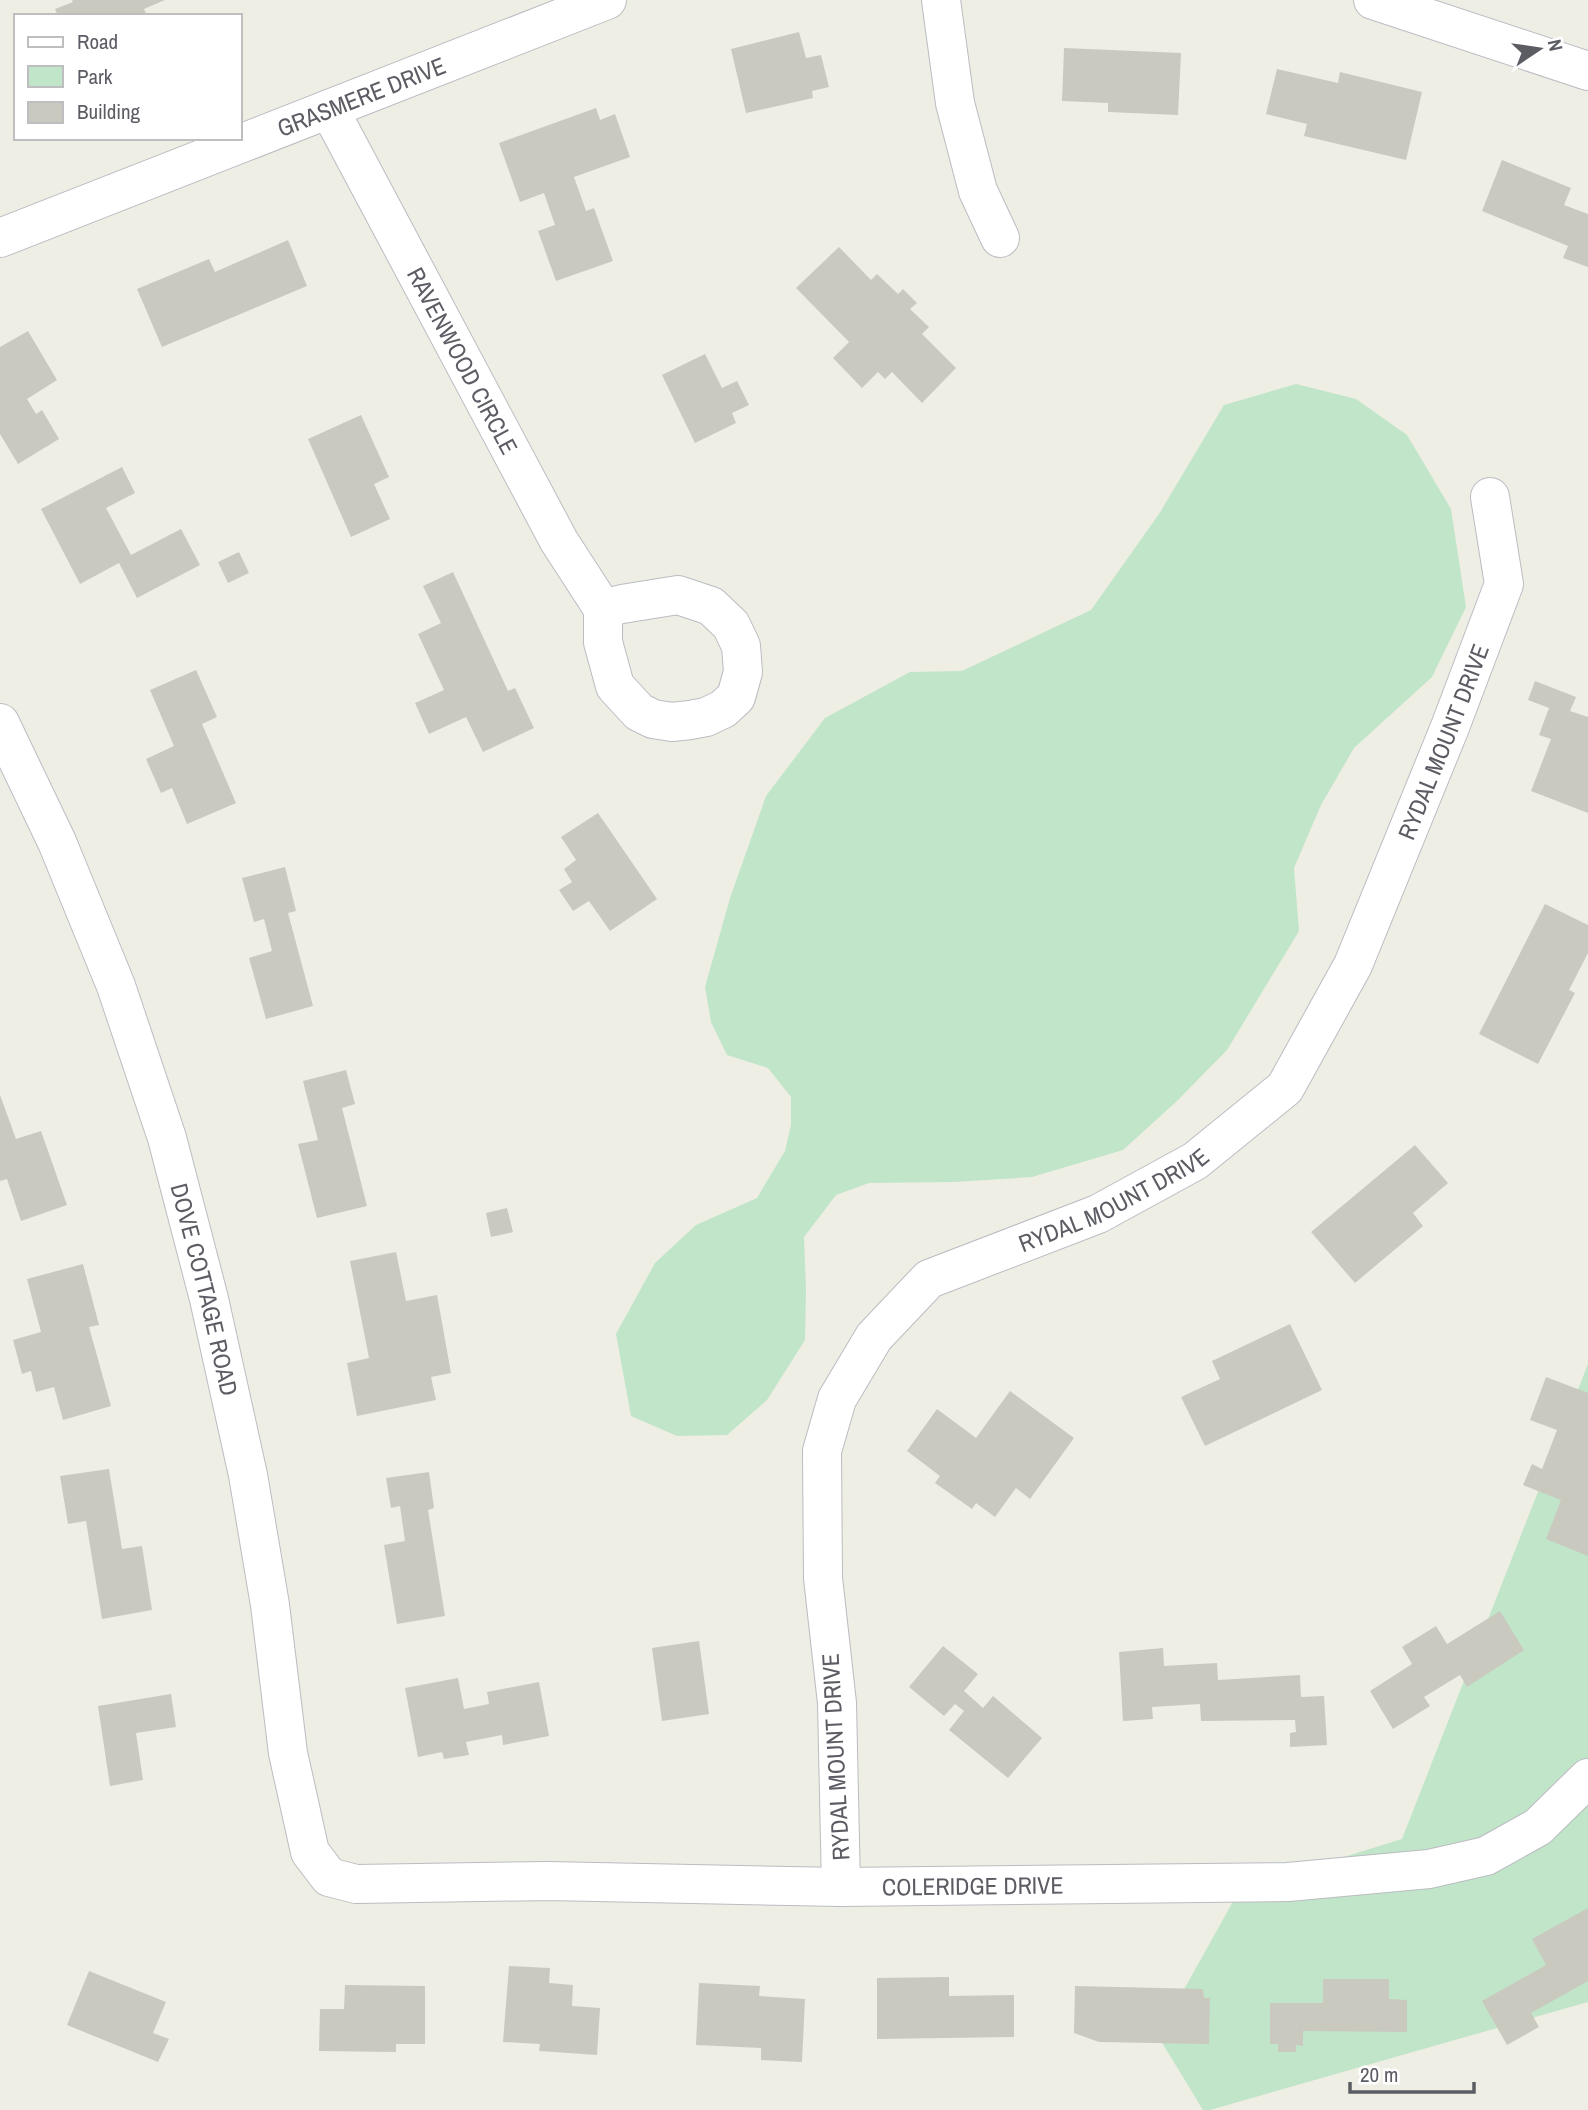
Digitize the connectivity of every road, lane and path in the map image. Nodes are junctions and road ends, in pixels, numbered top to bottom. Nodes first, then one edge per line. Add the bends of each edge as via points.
1 (607, 0) edge
2 (941, 0) edge
3 (1373, 0) edge
4 (1588, 71) edge
5 (329, 109) junction
6 (1000, 237) dead end
7 (0, 238) edge
8 (1490, 497) dead end
9 (603, 609) dead end
10 (0, 723) edge
11 (1588, 1777) edge
12 (329, 1877) joint
13 (841, 1887) junction

1 - 5 street, GRASMERE DRIVE
2 - 6 street via 955,103 978,191
3 - 4 street
5 - 7 street, GRASMERE DRIVE
5 - 9 street, RAVENWOOD CIRCLE via 559,541
8 - 13 street, RYDAL MOUNT DRIVE via 1504,584 1353,965 1285,1088 1195,1161 1098,1214 929,1279 874,1337 837,1399 822,1451 822,1577 838,1703
10 - 12 street, DOVE COTTAGE ROAD via 57,842 116,986 167,1138 248,1475 288,1753 310,1852
11 - 13 street, COLERIDGE DRIVE via 1538,1827 1486,1856 1429,1869 1287,1882
12 - 13 street, COLERIDGE DRIVE via 356,1884 548,1881

